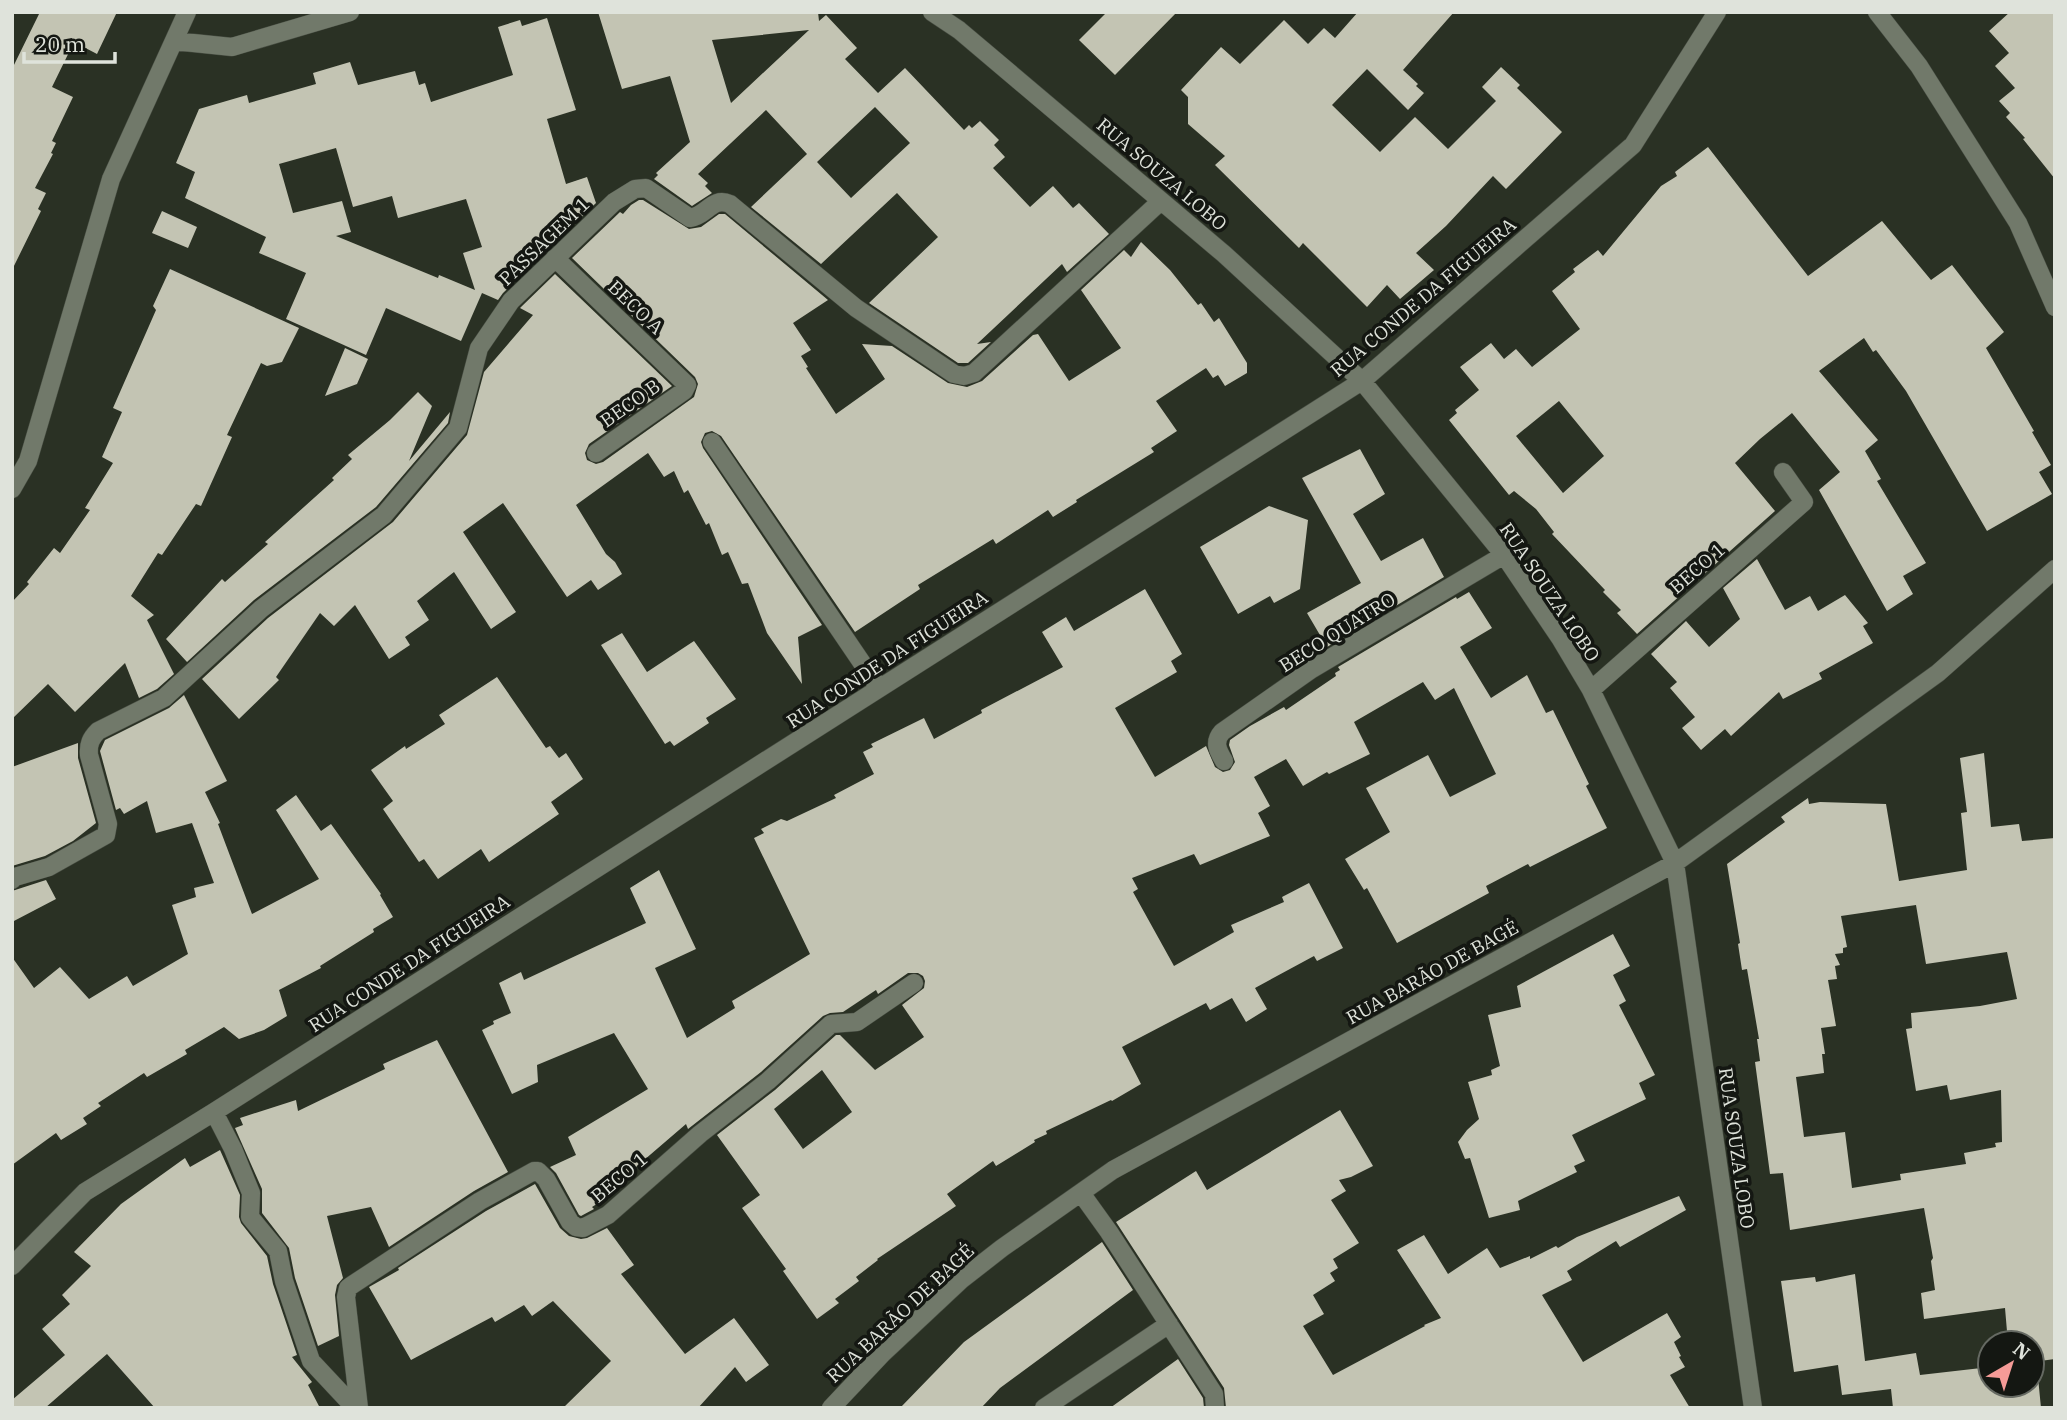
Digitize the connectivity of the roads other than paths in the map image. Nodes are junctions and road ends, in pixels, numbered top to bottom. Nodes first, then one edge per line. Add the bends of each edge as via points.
1 (187, 12) edge
2 (350, 12) edge
3 (932, 12) edge
4 (1717, 12) edge
5 (1877, 12) edge
6 (174, 41) junction
7 (1161, 201) junction
8 (555, 258) junction
9 (2055, 307) edge
10 (1362, 381) junction
11 (687, 387) joint
12 (712, 442) dead end
13 (596, 453) dead end
14 (1783, 472) dead end
15 (12, 489) edge
16 (1504, 555) junction
17 (2055, 569) edge
18 (880, 688) junction
19 (1591, 690) junction
20 (1224, 761) dead end
21 (1675, 863) junction
22 (12, 880) edge
23 (914, 983) dead end
24 (214, 1112) junction
25 (1081, 1193) junction
26 (12, 1266) edge
27 (1168, 1324) junction
28 (357, 1408) edge
29 (831, 1408) edge
30 (1044, 1408) edge
31 (1215, 1408) edge
32 (1753, 1408) edge

1 - 6 street
2 - 6 street via 232,47
3 - 7 street, RUA SOUZA LOBO
4 - 10 street, RUA CONDE DA FIGUEIRA via 1633,145
5 - 9 street via 1919,66 2018,223
6 - 15 street via 111,179 28,461
7 - 8 street, PASSAGEM 1 via 974,373 964,376 954,374 856,308 724,201 690,218 650,190 635,189 614,202
7 - 10 street, RUA SOUZA LOBO
8 - 11 street, BECO A
8 - 22 street, PASSAGEM 1 via 511,301 480,348 458,429 384,515 261,609 163,698 91,738 89,755 108,824 106,835 49,867
10 - 16 street, RUA SOUZA LOBO
10 - 18 street, RUA CONDE DA FIGUEIRA
11 - 13 street, BECO B
12 - 18 street
14 - 19 street, BECO 1 via 1804,502
16 - 19 street, RUA SOUZA LOBO
16 - 20 street, BECO QUATRO via 1312,670 1222,732 1216,743
17 - 21 street, RUA BARÃO DE BAGÉ via 1938,673
18 - 24 street, RUA CONDE DA FIGUEIRA
19 - 21 street, RUA SOUZA LOBO
21 - 25 street, RUA BARÃO DE BAGÉ via 1125,1163
21 - 32 street, RUA SOUZA LOBO
23 - 28 street, BECO 1 via 857,1022 831,1024 590,1226 576,1227 570,1222 546,1179 534,1171 352,1284 346,1297
24 - 26 street, RUA CONDE DA FIGUEIRA via 85,1192
24 - 28 street via 251,1193 250,1217 278,1251 311,1361
25 - 27 street
25 - 29 street, RUA BARÃO DE BAGÉ via 961,1280
27 - 30 street
27 - 31 street via 1214,1394

